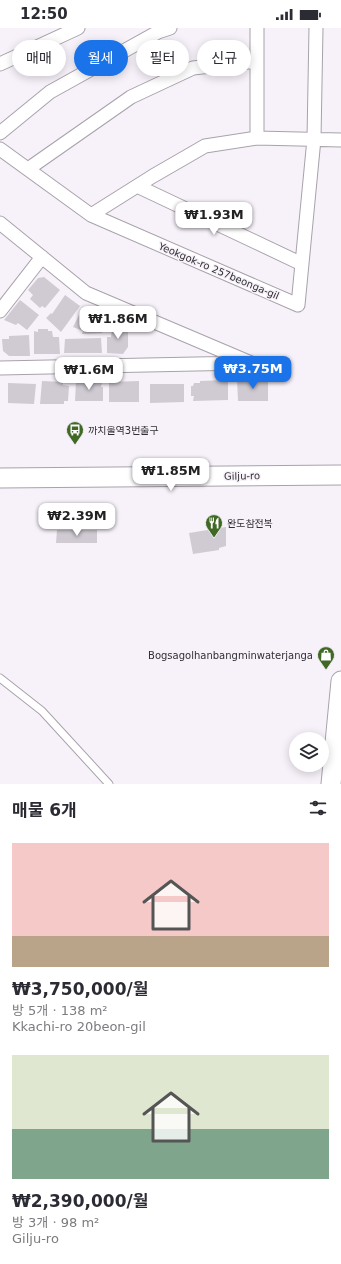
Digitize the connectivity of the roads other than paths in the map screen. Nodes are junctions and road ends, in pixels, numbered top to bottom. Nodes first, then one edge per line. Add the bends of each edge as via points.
1 (78, 28) edge
2 (170, 28) edge
3 (257, 28) edge
4 (316, 28) edge
5 (257, 61) junction
6 (0, 64) edge
7 (0, 133) edge
8 (257, 138) junction
9 (314, 139) junction
10 (341, 140) edge
11 (0, 148) edge
12 (28, 169) junction
13 (137, 186) junction
14 (90, 215) junction
15 (0, 223) edge
16 (42, 257) junction
17 (302, 264) junction
18 (0, 311) edge
19 (0, 368) edge
20 (341, 475) edge
21 (0, 478) edge
22 (0, 678) edge
23 (341, 681) edge
24 (109, 784) edge
25 (331, 784) edge

1 - 6 street
2 - 7 street via 158,32 50,92
3 - 5 street
4 - 9 street, Yeokgok-ro 257beonga-gil
5 - 8 street
5 - 12 street via 192,68 131,97
8 - 9 street
8 - 13 street via 206,146
9 - 10 street
9 - 17 street, Yeokgok-ro 257beonga-gil
11 - 12 street, Yeokgok-ro 257beonga-gil
12 - 14 street, Yeokgok-ro 257beonga-gil
13 - 14 street
13 - 17 street
14 - 17 street, Yeokgok-ro 257beonga-gil via 298,305
15 - 16 street
16 - 18 street
16 - 19 street via 86,293 251,363
20 - 21 street, Gilju-ro
22 - 24 lane via 42,711
23 - 25 street

